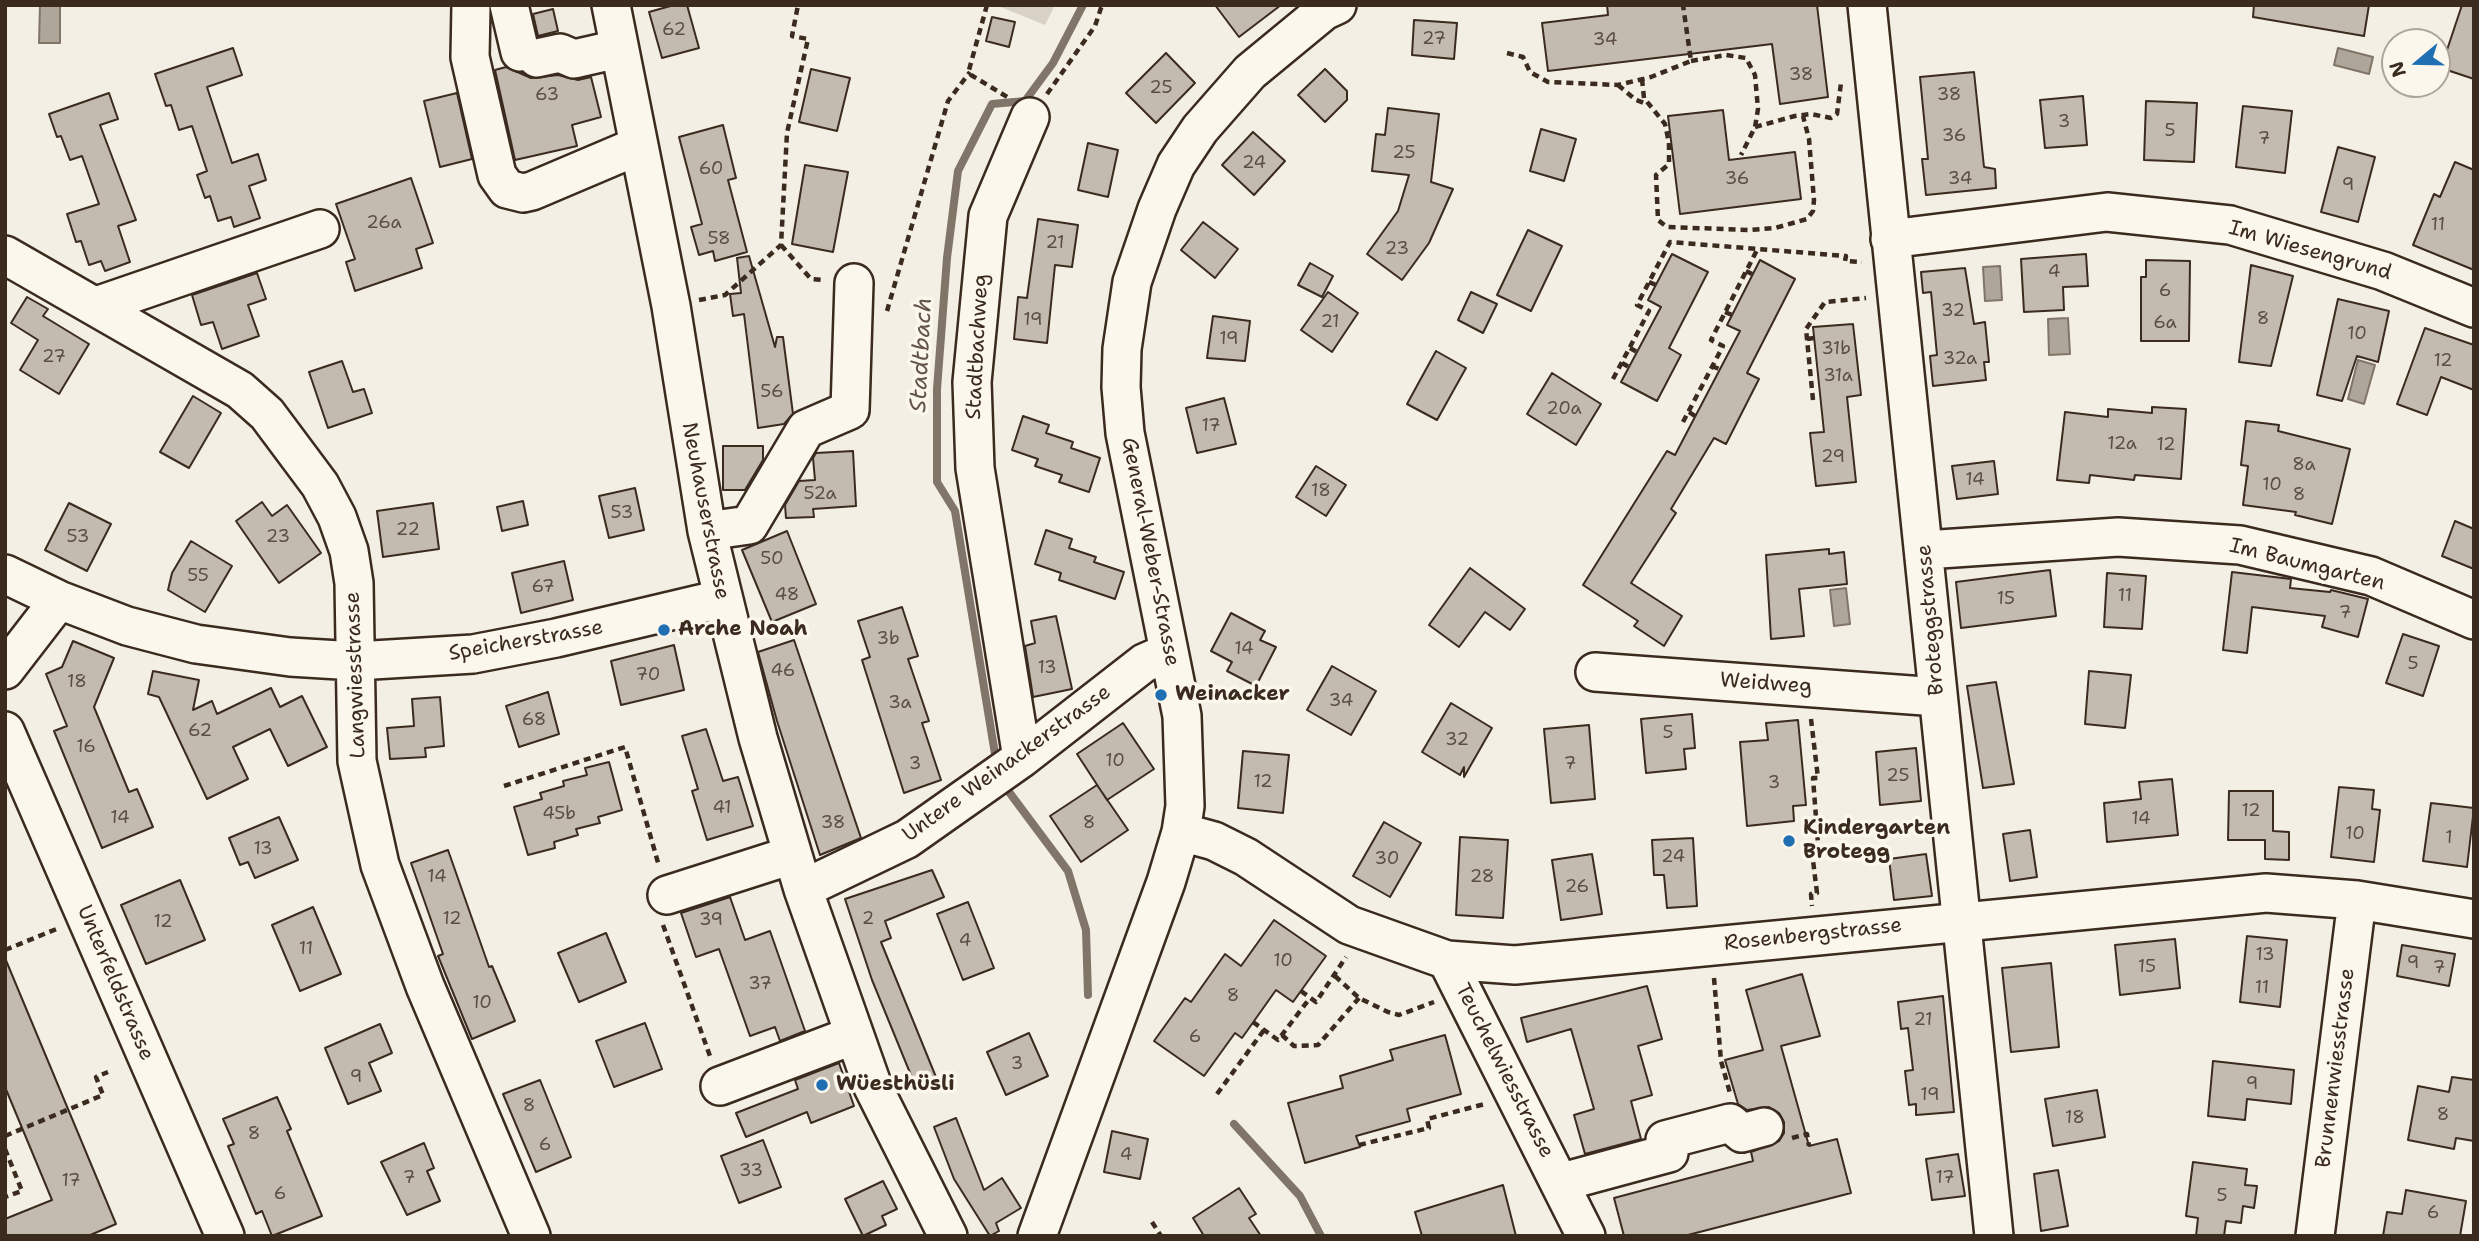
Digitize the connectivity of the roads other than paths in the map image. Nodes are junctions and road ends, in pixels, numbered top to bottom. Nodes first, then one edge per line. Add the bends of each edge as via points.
1 (471, 5) edge
2 (509, 5) edge
3 (611, 5) edge
4 (1337, 5) edge
5 (1867, 5) edge
6 (618, 49) junction
7 (1030, 117) road end
8 (638, 146) junction
9 (320, 229) dead end
10 (1877, 251) junction
11 (5, 255) edge
12 (837, 281) road end
13 (96, 306) junction
14 (2474, 308) edge
15 (706, 531) junction
16 (1925, 550) junction
17 (5, 574) edge
18 (722, 599) junction
19 (60, 600) junction
20 (2474, 620) edge
21 (1169, 652) junction
22 (356, 661) junction
23 (5, 670) edge
24 (1595, 672) dead end
25 (1938, 697) junction
26 (5, 731) edge
27 (1022, 758) junction
28 (1181, 832) junction
29 (798, 872) junction
30 (667, 895) road end
31 (2357, 900) junction
32 (2474, 919) edge
33 (1961, 920) junction
34 (1447, 960) junction
35 (855, 1035) junction
36 (720, 1086) road end
37 (1764, 1127) dead end
38 (1562, 1182) junction
39 (225, 1236) edge
40 (531, 1236) edge
41 (948, 1236) edge
42 (1037, 1236) edge
43 (1586, 1236) edge
44 (1994, 1236) edge
45 (2315, 1236) edge

1 - 8 street via 470,57 497,175 507,189 532,191
2 - 6 street via 529,55 559,52 574,59
3 - 6 street, Neuhauserstrasse
4 - 21 street, General-Weber-Strasse via 1250,72 1200,129 1171,176 1132,282 1122,349 1125,433
5 - 10 street, Broteggstrasse
6 - 8 street, Neuhauserstrasse
7 - 27 street, Stadtbachweg via 988,216 972,382 975,468
8 - 15 street, Neuhauserstrasse via 671,306
9 - 13 street
10 - 14 street, Im Wiesengrund via 2107,212 2230,225 2383,271
10 - 16 street, Broteggstrasse
11 - 13 street, Langwiesstrasse
12 - 15 street via 850,410 806,429 749,525
13 - 22 street, Langwiesstrasse via 240,390 300,454 337,517 349,551
15 - 18 street, Neuhauserstrasse
16 - 20 street, Im Baumgarten via 2118,537 2241,545 2371,576
16 - 25 street, Broteggstrasse
17 - 19 street, Speicherstrasse
18 - 22 street, Speicherstrasse via 472,654
18 - 29 street, Neuhauserstrasse
19 - 22 street, Speicherstrasse via 127,626 195,643
19 - 23 street
21 - 27 street, Untere Weinackerstrasse via 1144,663
21 - 28 street, General-Weber-Strasse via 1185,748
22 - 40 street, Langwiesstrasse via 357,761 380,865 425,986
24 - 25 street, Weidweg
25 - 33 street, Broteggstrasse
26 - 39 street, Unterfeldstrasse
27 - 29 street, Untere Weinackerstrasse via 907,839
28 - 34 street, Rosenbergstrasse via 1246,857 1349,925
28 - 42 street, General-Weber-Strasse
29 - 30 street, Untere Weinackerstrasse
29 - 35 street, Neuhauserstrasse
31 - 32 street, Rosenbergstrasse
31 - 33 street, Rosenbergstrasse via 2266,893
31 - 45 street, Brunnenwiesstrasse
33 - 34 street, Rosenbergstrasse via 1515,965
33 - 44 street, Broteggstrasse
34 - 38 street, Teuchelwiesstrasse
35 - 36 street
35 - 41 street, Neuhauserstrasse via 873,1087
37 - 38 street, Teuchelwiesstrasse via 1742,1133 1730,1123 1665,1140 1669,1153
38 - 43 street, Teuchelwiesstrasse

